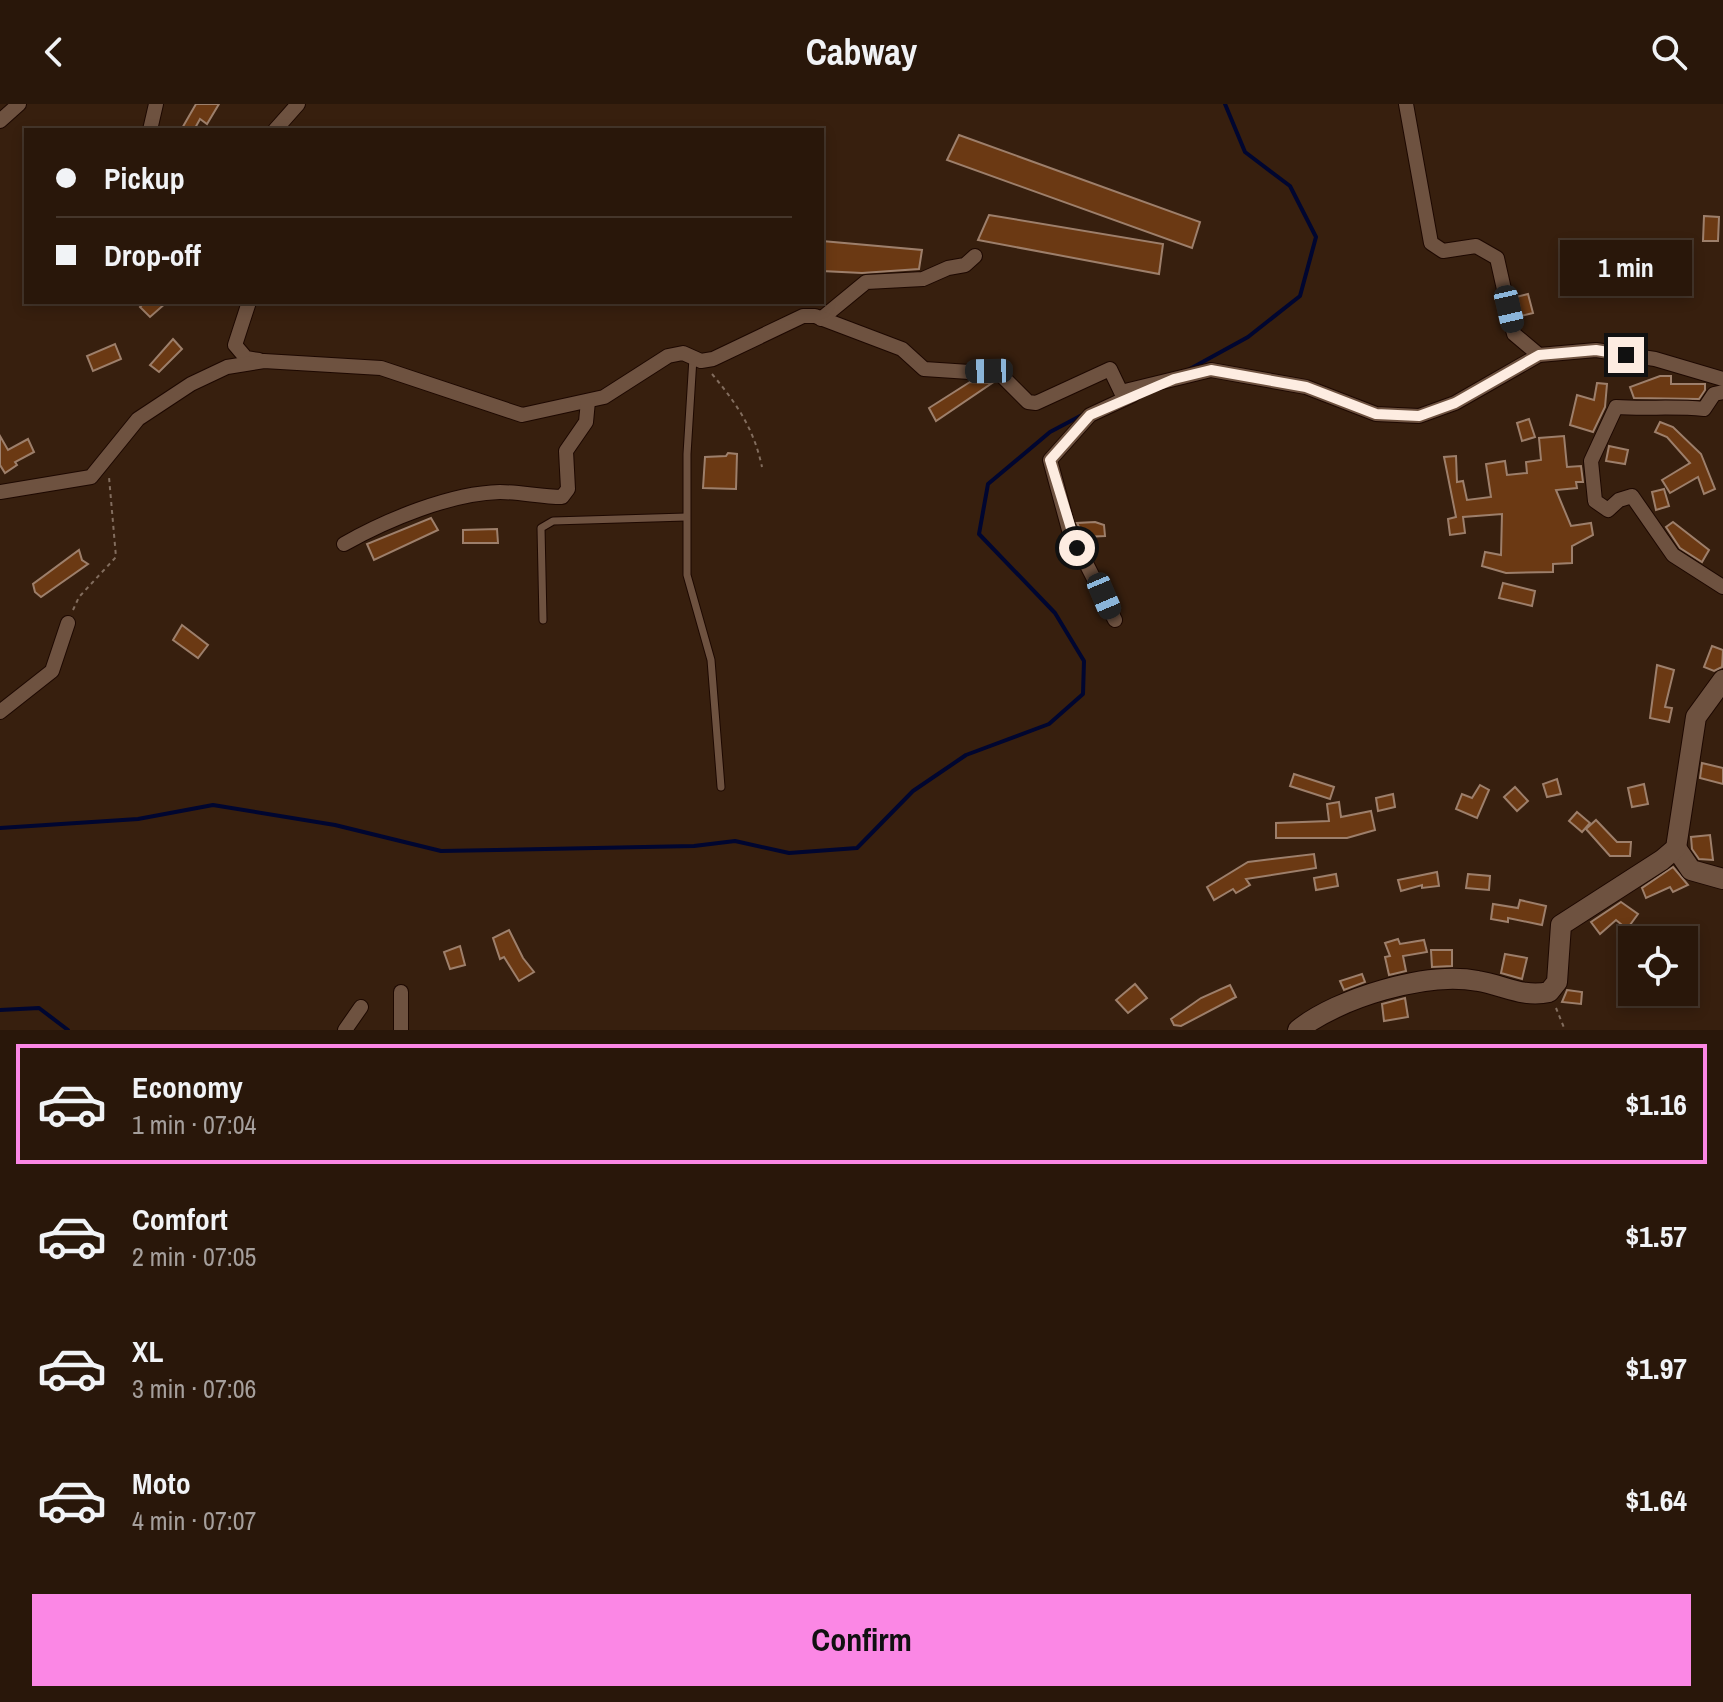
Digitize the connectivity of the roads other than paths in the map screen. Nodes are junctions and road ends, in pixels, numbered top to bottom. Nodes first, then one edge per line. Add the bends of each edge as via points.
1 (19, 104) edge
2 (156, 104) edge
3 (298, 104) edge
4 (1406, 104) edge
5 (0, 121) edge
6 (150, 128) edge
7 (277, 128) edge
8 (975, 256) dead end
9 (248, 304) edge
10 (821, 319) junction
11 (1539, 355) junction
12 (697, 359) junction
13 (264, 361) junction
14 (1174, 379) junction
15 (1723, 379) edge
16 (1723, 392) edge
17 (588, 401) junction
18 (0, 492) edge
19 (686, 517) junction
20 (344, 544) dead end
21 (1723, 587) edge
22 (543, 620) dead end
23 (1115, 620) dead end
24 (68, 623) road end
25 (1723, 680) edge
26 (0, 712) edge
27 (721, 787) dead end
28 (1676, 848) junction
29 (1723, 879) edge
30 (401, 992) dead end
31 (361, 1007) dead end
32 (345, 1030) edge
33 (401, 1030) edge
34 (1298, 1030) edge

1 - 5 street
2 - 6 street
3 - 7 street
4 - 11 street via 1431,243 1443,251 1476,246 1497,258 1514,334
8 - 10 street via 965,265 923,279 866,282
9 - 13 street via 235,345 246,358
10 - 12 street via 803,316 713,359
10 - 14 street via 902,349 924,369 1000,374 1028,402 1110,369 1121,392
11 - 14 street via 1455,403 1419,416 1376,414 1306,387 1211,370
11 - 15 street via 1596,350 1655,359
12 - 17 street via 683,353 668,356 604,397
12 - 19 lane
13 - 17 street via 381,368 522,415
13 - 18 street via 227,367 138,419 91,477
14 - 23 street via 1090,415 1050,460 1069,530
16 - 21 street via 1714,394 1704,409 1616,407 1591,461 1595,501 1608,510 1632,496 1673,555
17 - 20 street via 586,422 566,451 568,489 562,497 500,492 440,502 401,520 381,522
19 - 22 lane via 553,521 541,528
19 - 27 lane via 687,575 711,660
24 - 26 street via 52,671
25 - 28 street via 1696,717
28 - 29 street via 1691,870
28 - 34 street via 1561,925 1557,982 1549,992 1532,996 1448,978 1374,993
30 - 33 street
31 - 32 street

